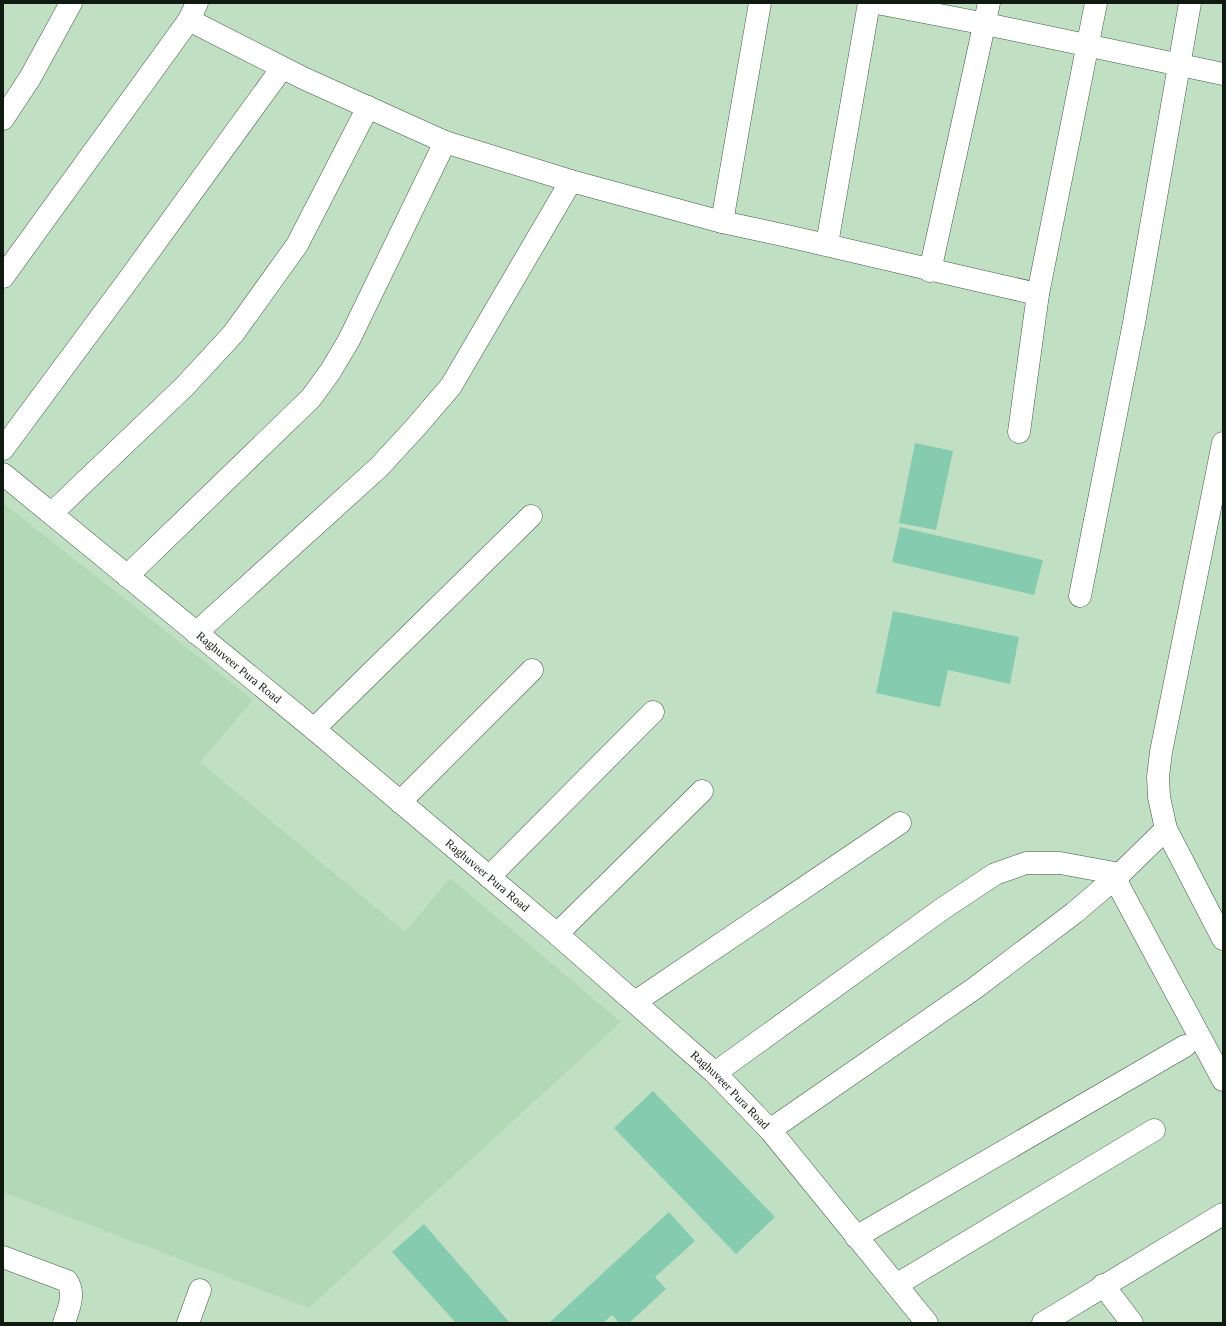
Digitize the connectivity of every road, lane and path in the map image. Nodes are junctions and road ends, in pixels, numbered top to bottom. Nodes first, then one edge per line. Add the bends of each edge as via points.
1 (72, 3) edge
2 (760, 3) edge
3 (869, 3) edge
4 (877, 3) edge
5 (1096, 3) edge
6 (1190, 3) edge
7 (193, 12) edge
8 (988, 13) edge
9 (1088, 45) junction
10 (1179, 65) junction
11 (282, 68) junction
12 (1223, 74) edge
13 (368, 107) junction
14 (3, 119) edge
15 (445, 142) junction
16 (571, 181) junction
17 (722, 222) junction
18 (827, 244) junction
19 (930, 271) junction
20 (3, 277) edge
21 (1038, 294) junction
22 (1019, 432) dead end
23 (1223, 443) edge
24 (3, 449) edge
25 (3, 474) edge
26 (52, 513) junction
27 (531, 516) dead end
28 (1215, 527) edge
29 (127, 576) junction
30 (1080, 596) dead end
31 (196, 633) junction
32 (532, 670) dead end
33 (653, 712) dead end
34 (314, 729) junction
35 (702, 791) dead end
36 (400, 802) junction
37 (900, 823) dead end
38 (1166, 829) junction
39 (489, 877) junction
40 (1118, 877) junction
41 (557, 934) junction
42 (1223, 940) edge
43 (635, 1002) junction
44 (1185, 1046) dead end
45 (715, 1073) junction
46 (1223, 1080) edge
47 (770, 1130) junction
48 (1154, 1130) dead end
49 (1223, 1214) edge
50 (856, 1237) junction
51 (3, 1258) edge
52 (896, 1285) junction
53 (1104, 1285) junction
54 (200, 1290) dead end
55 (64, 1323) edge
56 (188, 1323) edge
57 (926, 1323) edge
58 (1043, 1323) edge
59 (1132, 1323) edge

1 - 14 street via 30,78
2 - 17 street
3 - 18 street
4 - 8 street
5 - 9 street
6 - 10 street
7 - 11 street
7 - 20 street
8 - 9 street
8 - 19 street
9 - 10 street
9 - 21 street
10 - 12 street
10 - 30 street via 1134,323
11 - 13 street
11 - 24 street
13 - 15 street
13 - 26 street via 297,245 233,334 184,387
15 - 16 street
15 - 29 street via 349,340 311,398
16 - 17 street
16 - 31 street via 451,386 379,467
17 - 18 street
18 - 19 street
19 - 21 street
21 - 22 street
23 - 28 street
25 - 26 street, Raghuveer Pura Road
26 - 29 street, Raghuveer Pura Road
27 - 34 street
28 - 38 street via 1160,752 1159,797
29 - 31 street, Raghuveer Pura Road
31 - 34 street, Raghuveer Pura Road
32 - 36 street
33 - 39 street
34 - 36 street, Raghuveer Pura Road
35 - 41 street
36 - 39 street, Raghuveer Pura Road
37 - 43 street
38 - 40 street
38 - 42 street
39 - 41 street, Raghuveer Pura Road
40 - 45 street via 1060,863 1026,863 995,874 945,907
40 - 46 street
40 - 47 street via 1074,914 975,988
41 - 43 street, Raghuveer Pura Road
43 - 45 street, Raghuveer Pura Road
44 - 50 street
45 - 47 street, Raghuveer Pura Road
47 - 50 street, Raghuveer Pura Road
48 - 52 street
49 - 53 street
50 - 52 street, Raghuveer Pura Road
51 - 55 street via 68,1281 72,1287
52 - 57 street, Raghuveer Pura Road
53 - 58 street
53 - 59 street
54 - 56 street

